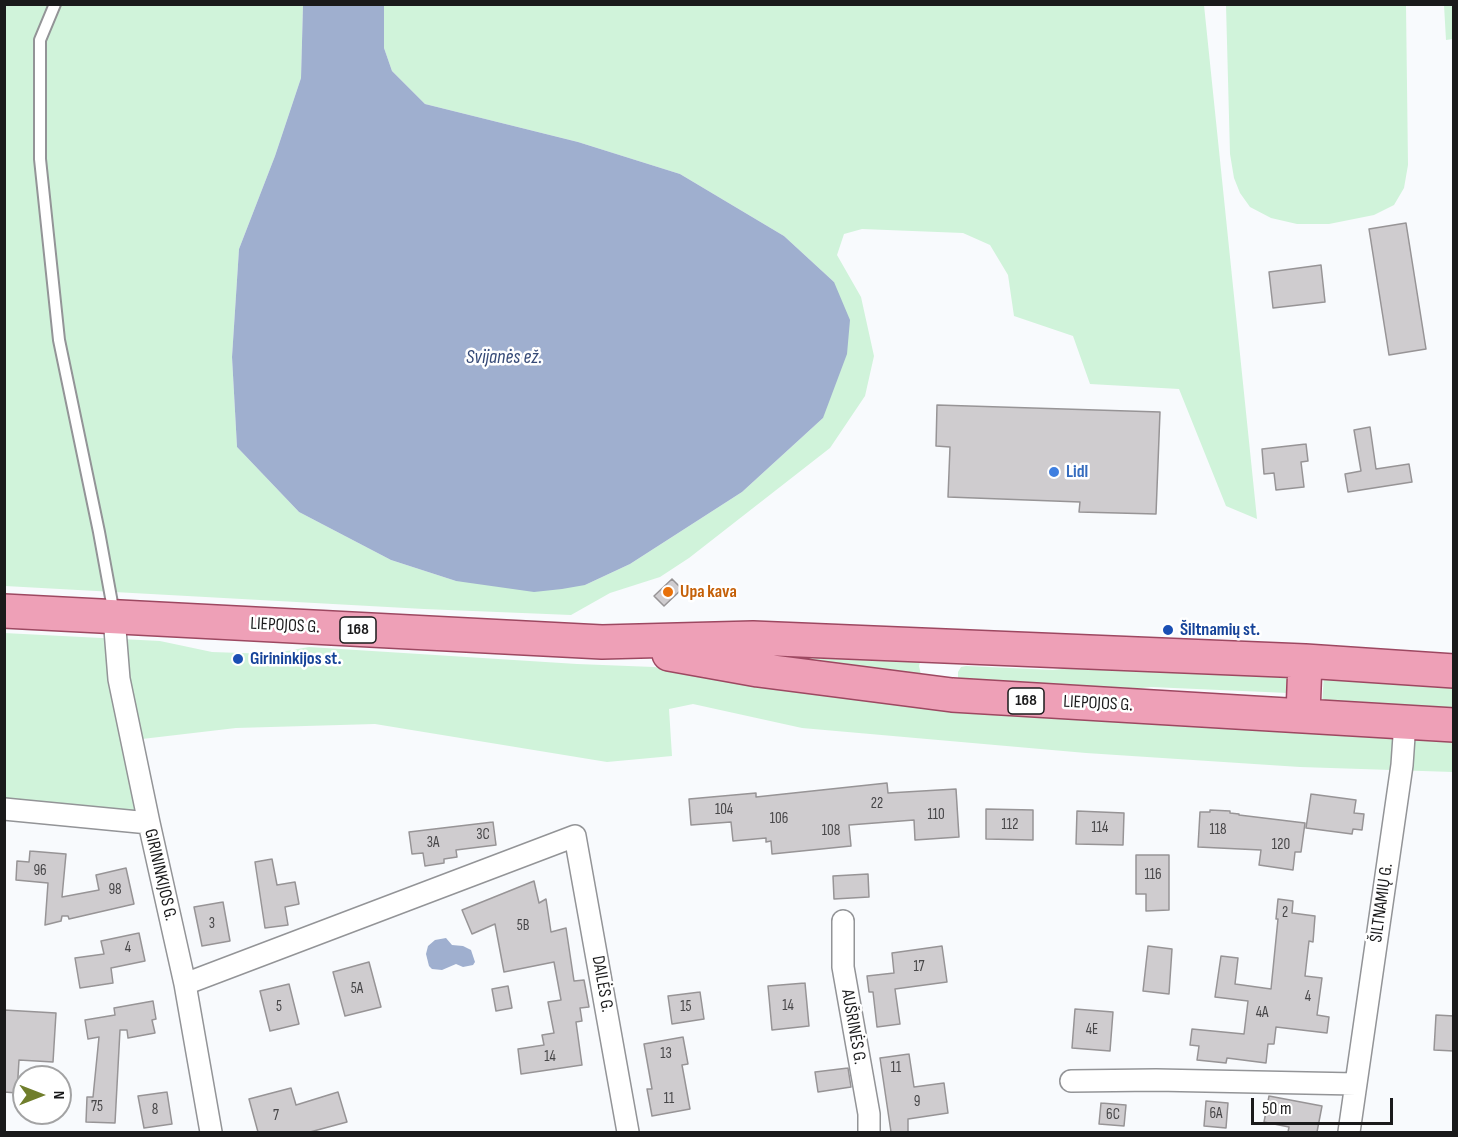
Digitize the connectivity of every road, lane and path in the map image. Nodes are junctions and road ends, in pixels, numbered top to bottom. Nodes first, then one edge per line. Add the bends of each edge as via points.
1 (55, 4) edge
2 (4, 611) edge
3 (114, 617) junction
4 (602, 642) junction
5 (956, 645) junction
6 (1305, 661) junction
7 (1454, 671) edge
8 (952, 695) junction
9 (1303, 715) junction
10 (1405, 722) junction
11 (1454, 725) edge
12 (4, 808) edge
13 (149, 823) junction
14 (843, 921) dead end
15 (185, 984) junction
16 (1071, 1081) dead end
17 (1356, 1084) junction
18 (211, 1132) edge
19 (628, 1132) edge
20 (868, 1132) edge
21 (1349, 1132) edge

1 - 3 lane via 39,40 42,170 58,340
2 - 3 main road, LIEPOJOS G. / 168
3 - 4 main road, LIEPOJOS G. / 168
3 - 13 street, GIRININKIJOS G. via 119,679
4 - 5 main road, LIEPOJOS G. / 168 via 753,638
4 - 8 main road, LIEPOJOS G. / 168 via 758,670
5 - 6 main road, LIEPOJOS G. / 168
5 - 8 main road via 940,663 939,675
6 - 7 main road, LIEPOJOS G. / 168
6 - 9 main road
8 - 9 main road, LIEPOJOS G. / 168
9 - 10 main road, LIEPOJOS G. / 168
10 - 11 main road, LIEPOJOS G. / 168
10 - 17 street, ŠILTNAMIŲ G.
12 - 13 street
13 - 15 street, GIRININKIJOS G.
14 - 20 street, AUŠRINĖS G. via 843,967 869,1114
15 - 18 street, GIRININKIJOS G.
15 - 19 street, DAILĖS G. via 575,836
16 - 17 street
17 - 21 street, ŠILTNAMIŲ G.

